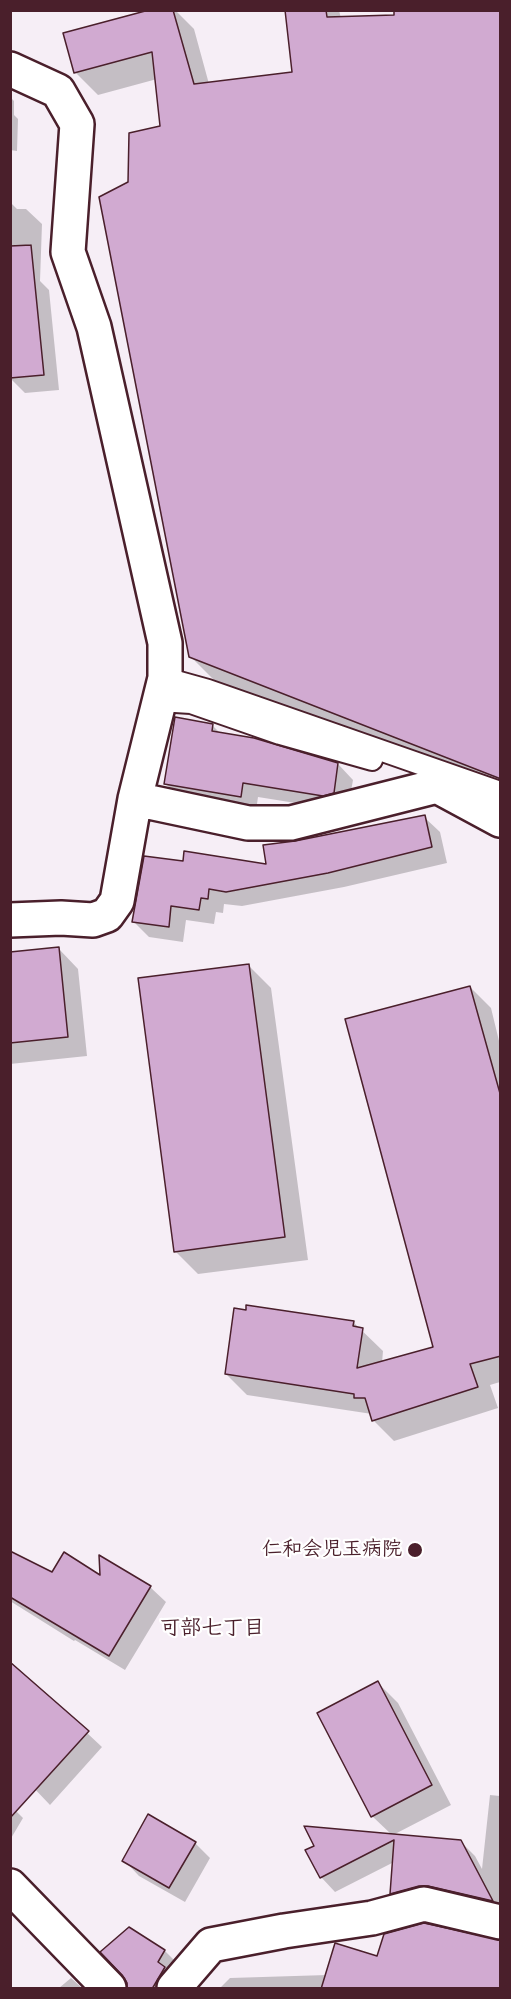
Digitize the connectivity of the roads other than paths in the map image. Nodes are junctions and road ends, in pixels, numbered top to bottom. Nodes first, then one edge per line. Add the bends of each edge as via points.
1 (10, 69) edge
2 (162, 689) junction
3 (437, 786) junction
4 (501, 792) edge
5 (135, 799) junction
6 (501, 819) edge
7 (10, 920) edge
8 (10, 1886) edge
9 (501, 1922) edge
10 (109, 1989) edge
11 (174, 1989) edge

1 - 2 street via 58,91 77,124 68,252 94,327 165,643
2 - 3 lane via 280,734 385,763
2 - 4 lane via 208,690
2 - 5 street
3 - 5 street via 291,823 248,823
3 - 6 street
5 - 7 street via 117,902 106,915 93,920
8 - 10 street
9 - 11 street via 424,1904 372,1918 211,1945

